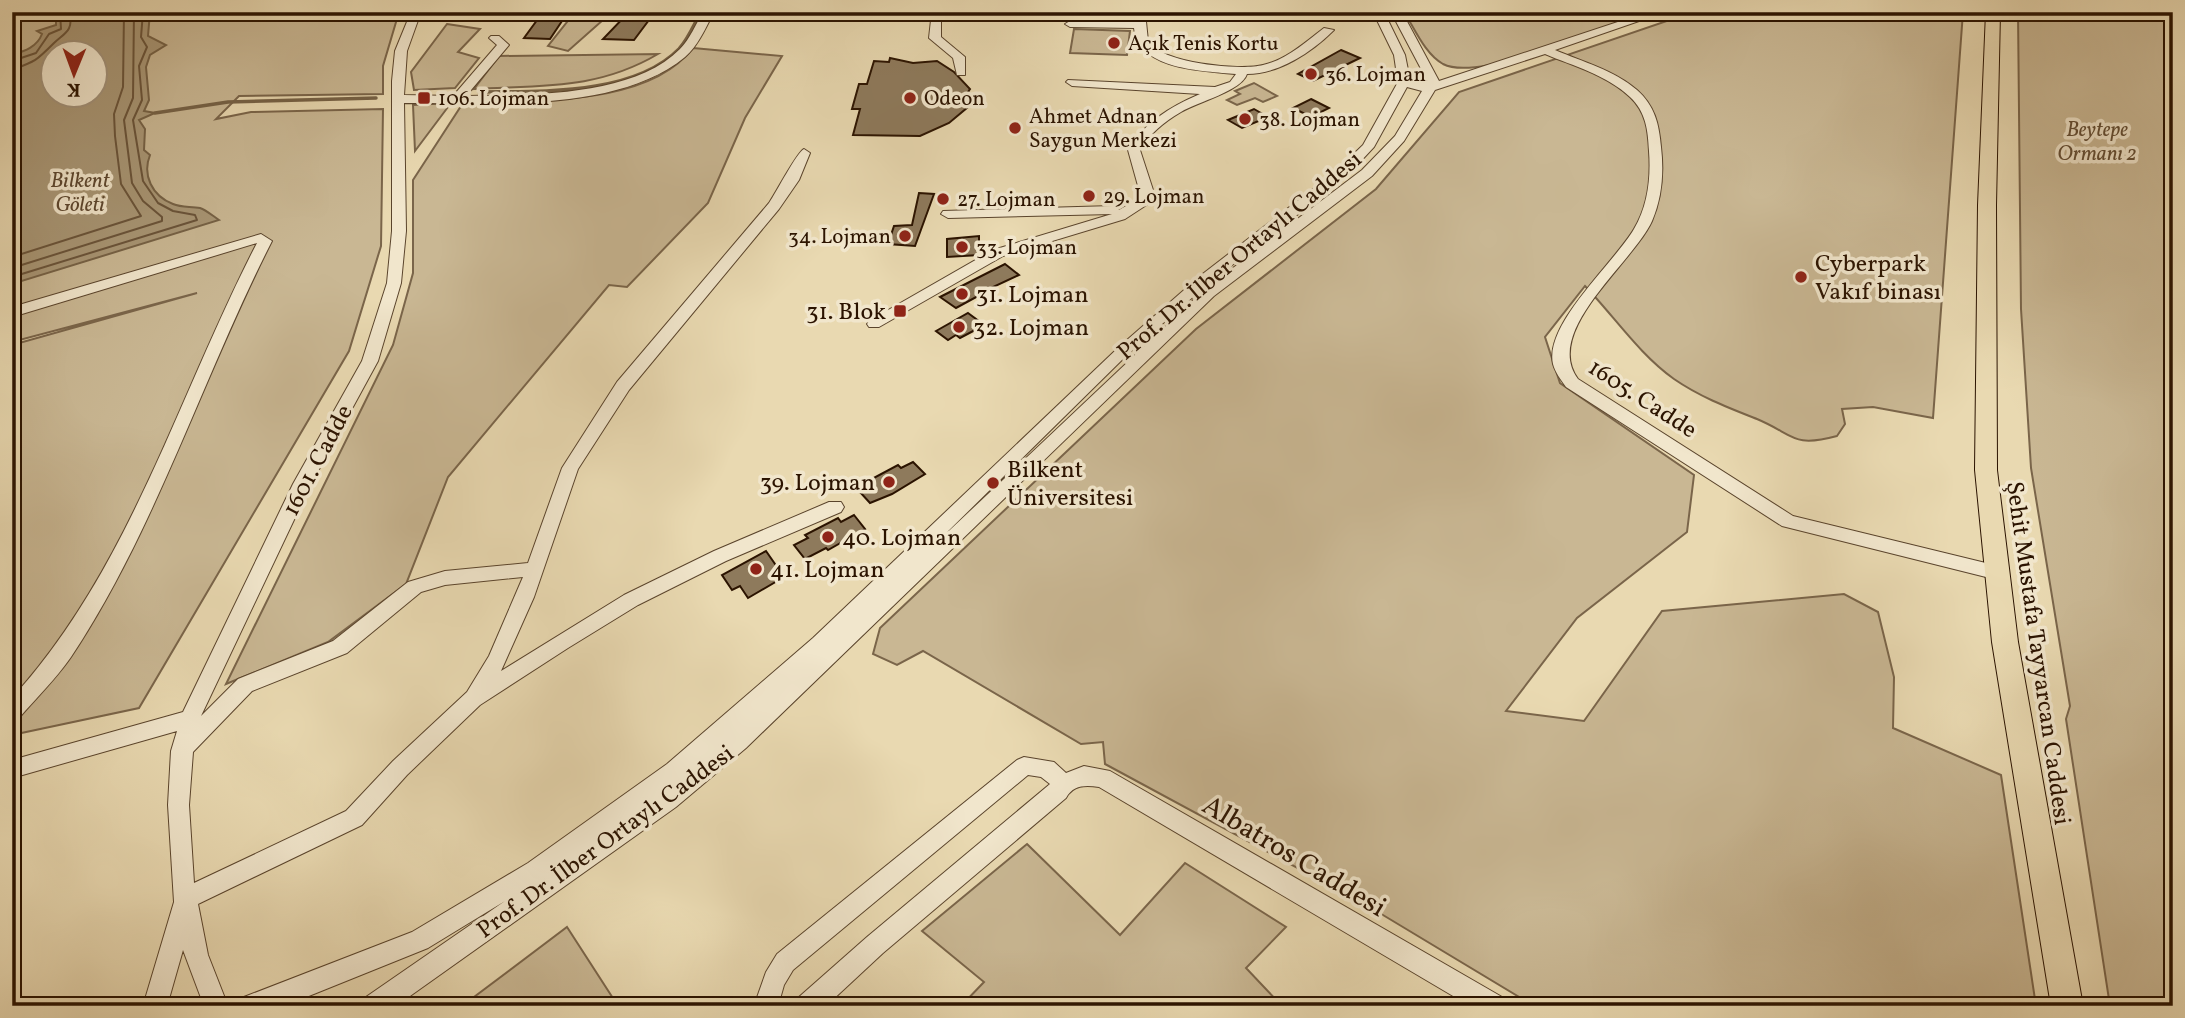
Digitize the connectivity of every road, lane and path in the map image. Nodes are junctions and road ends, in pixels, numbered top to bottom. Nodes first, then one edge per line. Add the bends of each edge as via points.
1 (416, 12) edge
2 (709, 12) edge
3 (941, 12) edge
4 (1140, 12) edge
5 (1378, 12) edge
6 (1396, 12) edge
7 (1660, 12) edge
8 (1993, 12) edge
9 (1070, 24) dead end
10 (1140, 25) junction
11 (1328, 30) dead end
12 (495, 38) dead end
13 (1548, 51) junction
14 (961, 72) dead end
15 (1242, 72) junction
16 (1405, 78) junction
17 (1432, 80) junction
18 (1072, 82) dead end
19 (1217, 91) junction
20 (399, 99) junction
21 (457, 99) junction
22 (804, 153) dead end
23 (1134, 208) junction
24 (948, 214) dead end
25 (12, 312) edge
26 (874, 324) dead end
27 (835, 507) dead end
28 (534, 569) junction
29 (1998, 573) junction
30 (473, 699) junction
31 (12, 712) edge
32 (190, 719) junction
33 (181, 751) junction
34 (12, 769) edge
35 (1062, 784) junction
36 (187, 898) junction
37 (155, 1006) edge
38 (216, 1006) edge
39 (253, 1006) edge
40 (374, 1006) edge
41 (766, 1006) edge
42 (808, 1006) edge
43 (1493, 1006) edge
44 (2067, 1006) edge

1 - 20 street, 1601. Cadde via 401,51
2 - 21 street via 684,52 633,80 561,94
3 - 14 street via 935,38 959,57
4 - 10 street
5 - 16 street via 1400,55
6 - 17 street
7 - 13 street
8 - 29 main road, Şehit Mustafa Tayyarcan Caddesi via 1985,394 1986,470
9 - 10 street
10 - 15 street via 1148,50
11 - 15 street via 1288,61
12 - 21 street via 503,45
13 - 17 street via 1507,65
13 - 29 street, 1605. Cadde via 1610,79 1640,99 1652,120 1656,153 1654,193 1641,230 1590,296 1563,344 1560,360 1572,383 1788,522
15 - 19 street via 1234,84
16 - 17 street via 1423,88
16 - 39 street, Prof. Dr. İlber Ortaylı Caddesi via 1368,147 1340,175 1205,279 1124,351 820,644 674,771 536,870 420,940
17 - 40 street, Prof. Dr. İlber Ortaylı Caddesi via 1400,138 1367,173 1209,293 739,742 668,800
18 - 19 street
19 - 23 street via 1162,119 1139,139 1135,150 1147,193
20 - 21 street
20 - 32 street, 1601. Cadde via 399,231 394,283 370,361 302,484
22 - 28 street via 793,180 774,206 623,386 570,468
23 - 24 street
23 - 26 street via 998,253
25 - 31 street via 249,241 265,241 107,578 62,654
27 - 30 street via 631,600
28 - 30 street via 497,660
28 - 33 street via 445,578 415,587 340,647 245,685
29 - 44 main road, Şehit Mustafa Tayyarcan Caddesi
30 - 36 street via 354,818
32 - 33 street, 1601. Cadde
32 - 34 street
33 - 36 street, 1601. Cadde via 181,849
35 - 41 street via 1053,770 1024,766 785,962
35 - 42 street, Albatros Caddesi
35 - 43 street, Albatros Caddesi via 1084,775 1103,778
36 - 37 street, 1601. Cadde
36 - 38 street, 1601. Cadde via 196,956

